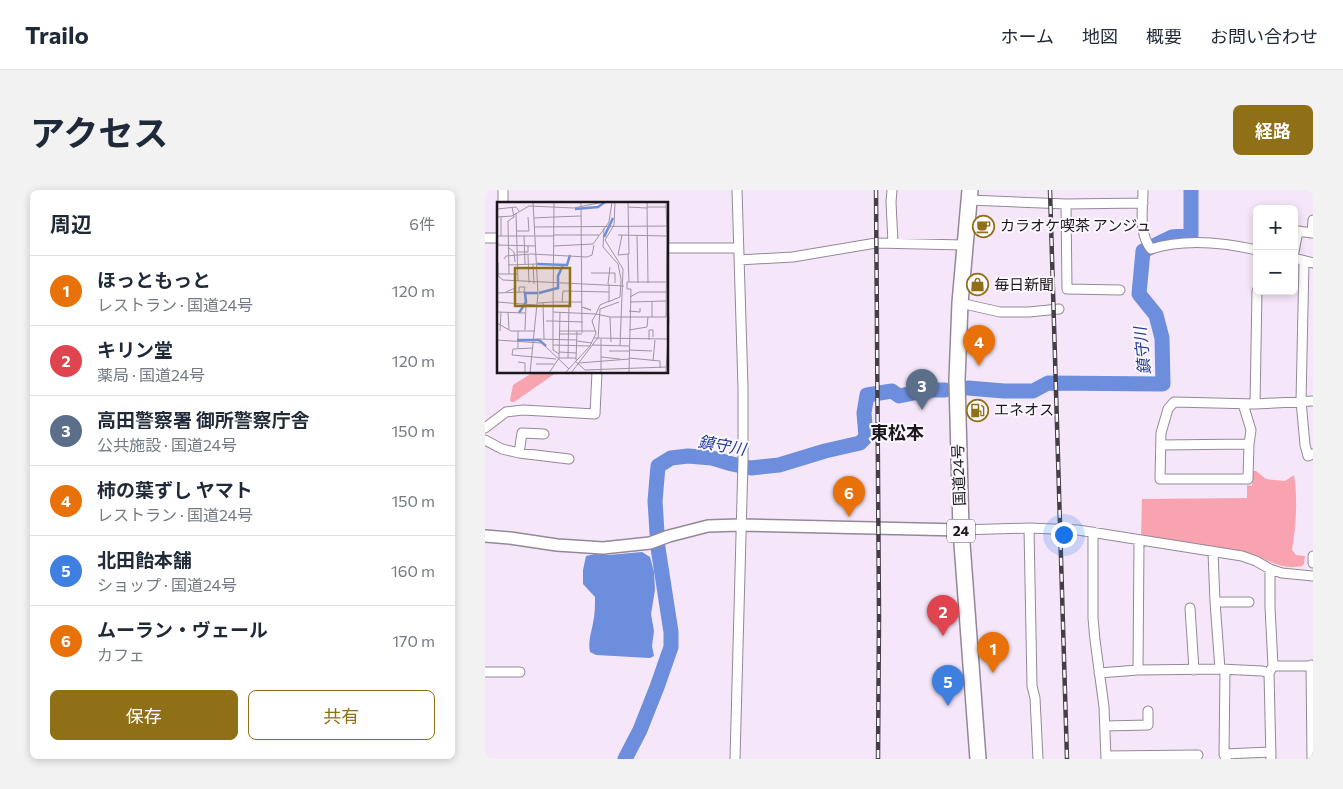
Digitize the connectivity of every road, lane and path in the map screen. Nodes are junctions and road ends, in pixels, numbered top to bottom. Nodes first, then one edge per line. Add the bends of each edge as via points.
1 (737, 190) edge
2 (892, 190) edge
3 (1143, 190) edge
4 (969, 195) edge
5 (1143, 203) junction
6 (1067, 204) junction
7 (1313, 220) edge
8 (893, 243) junction
9 (964, 245) junction
10 (669, 248) edge
11 (738, 248) junction
12 (1253, 249) edge
13 (1294, 250) edge
14 (739, 260) junction
15 (1308, 263) edge
16 (1120, 290) dead end
17 (1257, 295) edge
18 (960, 303) junction
19 (1059, 308) dead end
20 (597, 374) edge
21 (1313, 401) edge
22 (1301, 402) junction
23 (1243, 404) junction
24 (1255, 404) junction
25 (485, 428) edge
26 (544, 434) dead end
27 (485, 440) edge
28 (1249, 444) junction
29 (1161, 445) junction
30 (519, 453) junction
31 (1313, 454) edge
32 (569, 459) dead end
33 (740, 525) junction
34 (1029, 528) junction
35 (961, 530) junction
36 (1093, 532) junction
37 (485, 536) edge
38 (1139, 540) junction
39 (1213, 552) junction
40 (1313, 556) edge
41 (1313, 563) edge
42 (1270, 569) junction
43 (1313, 576) edge
44 (1215, 602) junction
45 (1249, 602) dead end
46 (1190, 608) dead end
47 (1312, 666) edge
48 (1138, 670) junction
49 (1194, 670) junction
50 (1223, 670) junction
51 (1271, 670) junction
52 (485, 672) edge
53 (520, 672) dead end
54 (1099, 673) junction
55 (1148, 711) dead end
56 (1105, 726) junction
57 (1198, 755) dead end
58 (1225, 756) edge
59 (1271, 756) edge
60 (1171, 757) edge
61 (1106, 758) edge
62 (735, 759) edge
63 (978, 759) edge
64 (1038, 759) edge
65 (1312, 759) edge

1 - 11 street
2 - 8 street
3 - 5 street
4 - 6 street
4 - 9 highway, 国道24号 / 24
5 - 6 street
5 - 12 street via 1143,230 1151,249 1189,241
6 - 16 street via 1067,289
7 - 13 street via 1312,233 1298,230
8 - 9 street
8 - 14 street via 793,257
9 - 18 highway, 国道24号 / 24
10 - 11 street
11 - 14 street
14 - 33 street via 743,388
15 - 22 street
17 - 24 street
18 - 19 street via 1000,312
18 - 35 highway, 国道24号 / 24 via 957,380
20 - 25 street via 595,414 506,412
21 - 22 street
22 - 24 street
22 - 31 street via 1305,445 1308,456
23 - 24 street
23 - 28 street via 1251,430
23 - 29 street via 1174,402 1168,409
26 - 30 street via 522,433
27 - 30 street
28 - 29 street
28 - 29 street via 1248,479 1160,479
30 - 32 street
33 - 35 street
33 - 37 street via 707,526 650,543 603,548
33 - 62 street
34 - 35 street
34 - 36 street
34 - 64 street via 1032,686
35 - 63 highway, 国道24号 / 24
36 - 38 street
36 - 54 street via 1093,618
38 - 39 street
38 - 48 street
39 - 42 street via 1256,560
39 - 44 street
40 - 41 street
42 - 43 street
42 - 51 street
44 - 45 street
44 - 50 street
46 - 49 street
47 - 51 street
47 - 65 street
48 - 49 street
48 - 54 street
49 - 50 street
50 - 51 street
50 - 58 street
51 - 59 street
52 - 53 street
54 - 56 street
55 - 56 street via 1148,725
56 - 61 street
57 - 60 street
58 - 59 street
60 - 61 street

